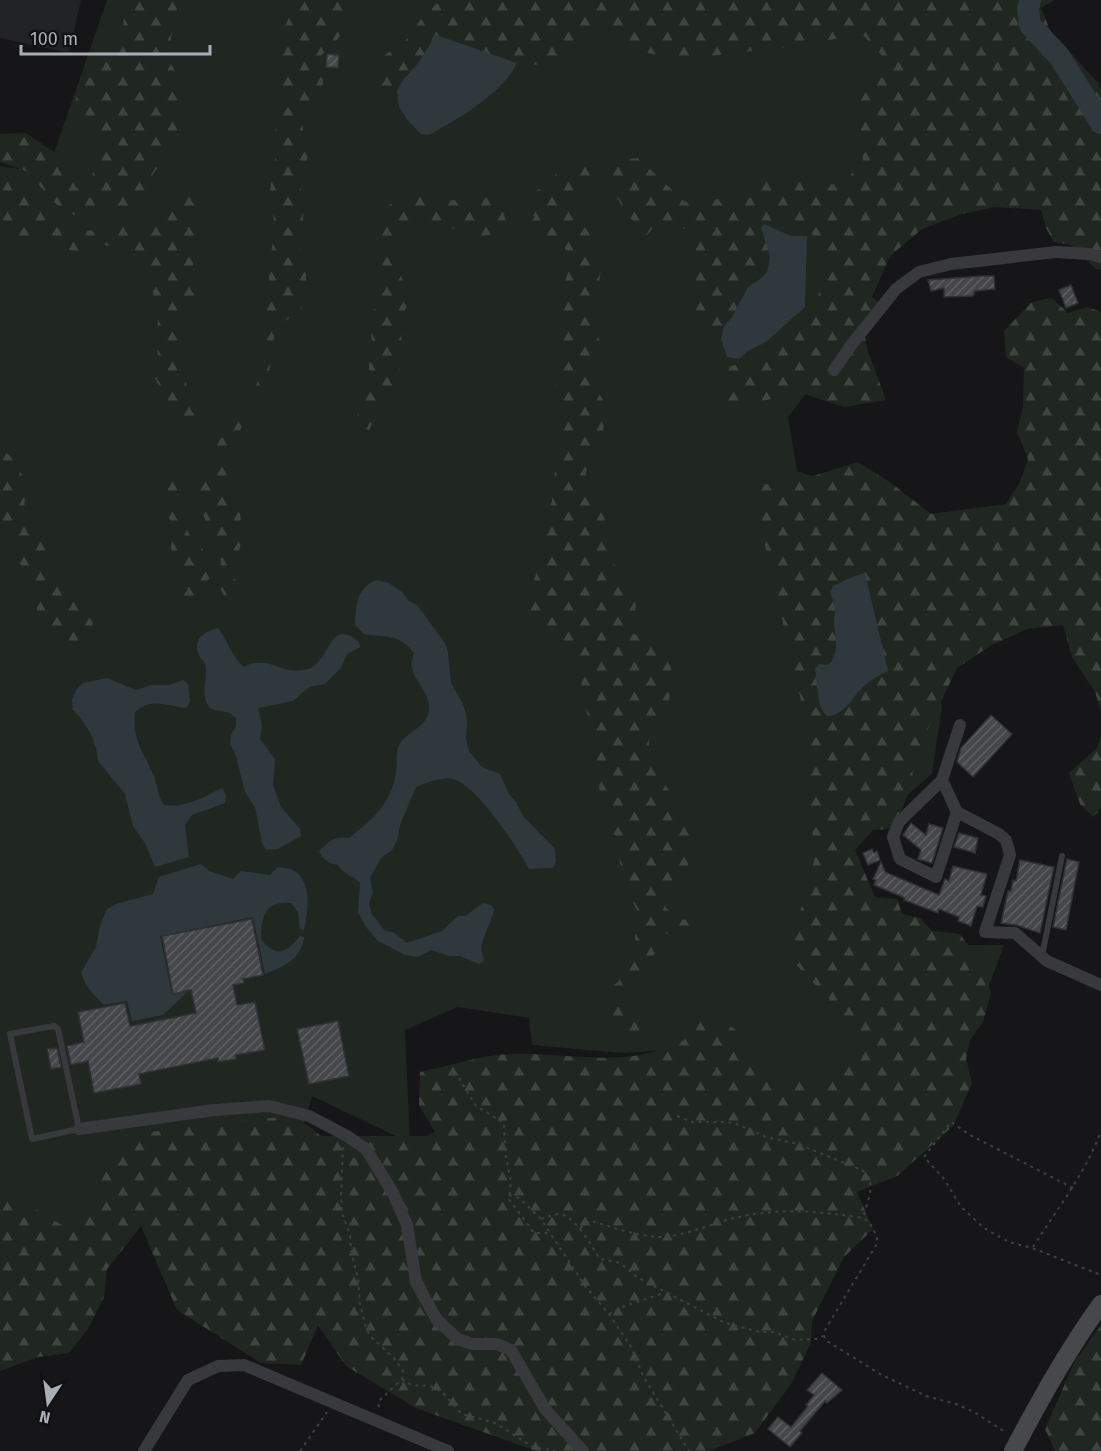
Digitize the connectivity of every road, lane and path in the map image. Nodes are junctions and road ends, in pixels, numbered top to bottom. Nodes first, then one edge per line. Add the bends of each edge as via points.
1 (1101, 257) edge
2 (834, 370) dead end
3 (960, 724) dead end
4 (942, 780) junction
5 (957, 812) junction
6 (1062, 856) dead end
7 (1042, 957) junction
8 (1101, 985) edge
9 (459, 1078) dead end
10 (677, 1116) dead end
11 (80, 1129) junction
12 (1101, 1131) edge
13 (347, 1136) junction
14 (1073, 1188) junction
15 (509, 1195) junction
16 (863, 1218) junction
17 (541, 1219) junction
18 (580, 1228) junction
19 (549, 1233) junction
20 (1032, 1248) junction
21 (1101, 1275) edge
22 (664, 1293) junction
23 (1101, 1304) edge
24 (609, 1314) junction
25 (824, 1336) junction
26 (402, 1379) junction
27 (333, 1402) junction
28 (388, 1425) junction
29 (1015, 1446) edge
30 (144, 1451) edge
31 (300, 1451) edge
32 (448, 1451) edge
33 (555, 1451) edge
34 (583, 1451) edge
35 (690, 1451) edge

1 - 2 street via 1056,252 951,264 919,272 896,289
3 - 4 street
4 - 5 street
4 - 5 street via 899,822 893,837 900,858 936,877
5 - 7 street via 999,834 1006,840 1010,855 985,932 1015,933
6 - 7 lane
7 - 8 street
9 - 15 path via 476,1106 504,1123
10 - 16 path via 692,1122 737,1124 862,1170 871,1182
11 - 11 lane via 32,1139 10,1034 54,1026 58,1029
11 - 13 street via 269,1106 309,1116
12 - 14 path
13 - 26 path via 342,1157 342,1213 350,1235 360,1304 370,1336 400,1366
13 - 34 street via 366,1149 393,1193 407,1225 416,1282 437,1320 459,1339 511,1350 545,1409
14 - 20 path
14 - 20 path via 951,1122 924,1156 970,1217 1009,1242
15 - 17 path via 519,1198
15 - 19 path via 510,1202 534,1233
16 - 18 path via 807,1210 780,1211 661,1237 591,1221
16 - 25 path via 875,1231 878,1242 841,1300
17 - 18 path via 563,1215
17 - 19 path
18 - 22 path via 600,1259 621,1263
19 - 24 path
20 - 21 path
22 - 24 path via 624,1305
22 - 25 path via 740,1328 774,1332 795,1340
23 - 29 street via 1055,1372
24 - 35 path
25 - 29 path via 880,1374 926,1396 974,1412
26 - 28 path via 378,1402
26 - 33 path via 414,1387 435,1388 462,1414 495,1423 533,1447
27 - 28 street
27 - 30 street via 244,1365 218,1366 189,1380
27 - 31 path
28 - 32 street

